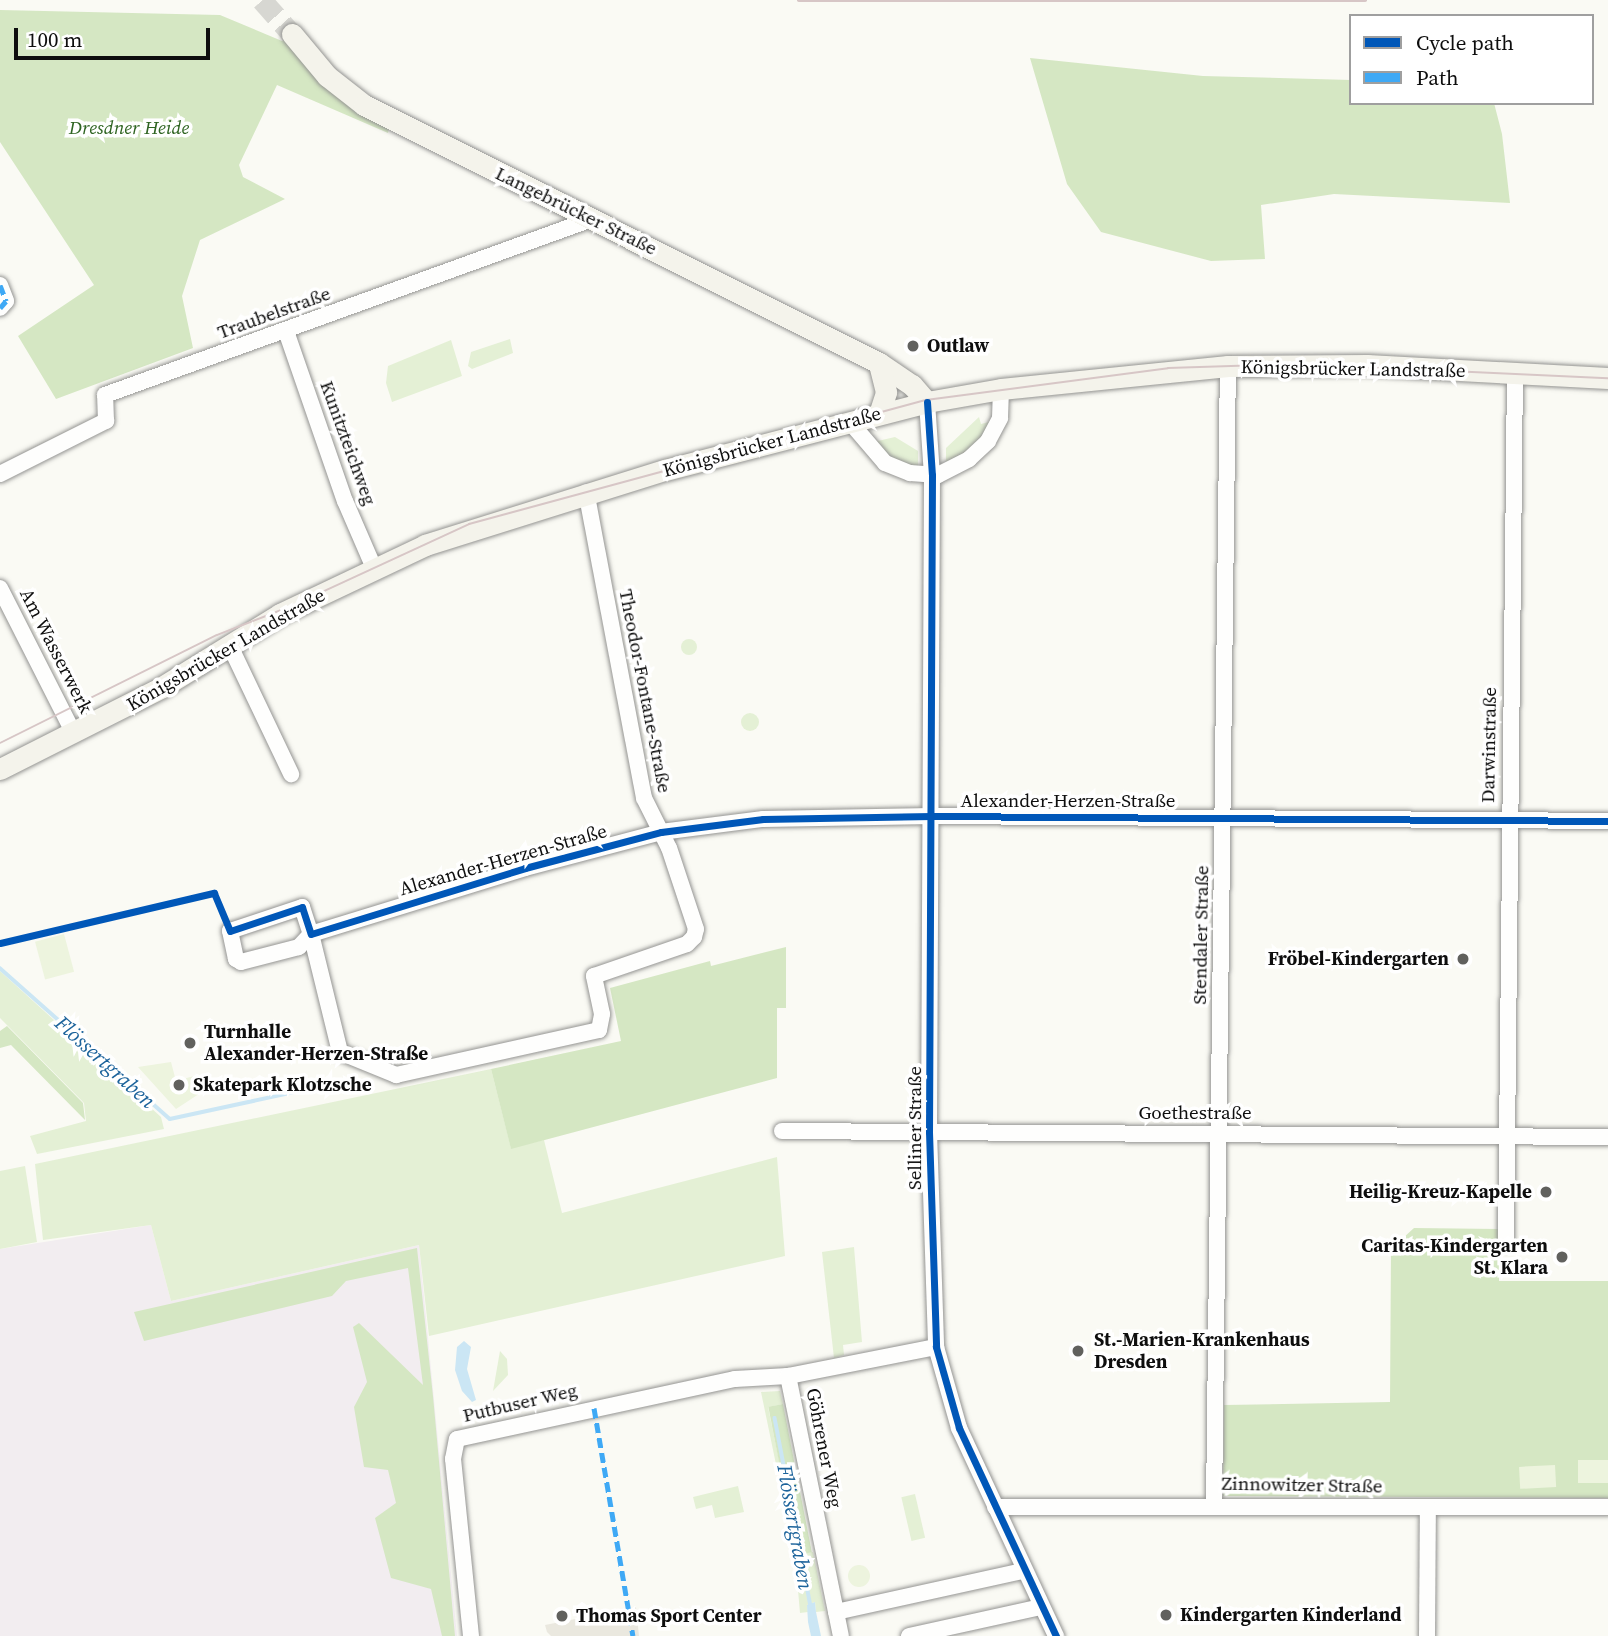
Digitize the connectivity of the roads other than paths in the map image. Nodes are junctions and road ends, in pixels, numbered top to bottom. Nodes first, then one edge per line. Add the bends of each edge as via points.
1 (292, 34) tunnel mouth
2 (592, 219) junction
3 (0, 285) edge
4 (0, 309) edge
5 (286, 331) junction
6 (879, 363) junction
7 (1228, 366) junction
8 (1515, 373) junction
9 (1608, 378) edge
10 (1001, 389) junction
11 (927, 402) junction
12 (879, 414) junction
13 (850, 422) junction
14 (932, 471) junction
15 (0, 474) edge
16 (586, 492) junction
17 (374, 568) junction
18 (0, 588) edge
19 (231, 648) junction
20 (74, 734) junction
21 (0, 769) edge
22 (291, 774) dead end
23 (932, 816) junction
24 (1224, 817) junction
25 (1509, 820) junction
26 (1608, 821) edge
27 (661, 832) junction
28 (311, 934) junction
29 (396, 1075) joint
30 (782, 1131) dead end
31 (929, 1132) junction
32 (1219, 1135) junction
33 (1506, 1136) junction
34 (1608, 1137) edge
35 (1506, 1242) dead end
36 (936, 1347) junction
37 (788, 1376) junction
38 (1213, 1505) junction
39 (995, 1507) junction
40 (1428, 1507) junction
41 (1608, 1507) edge
42 (1023, 1571) junction
43 (1041, 1607) junction
44 (836, 1612) junction
45 (471, 1636) edge
46 (841, 1636) edge
47 (909, 1636) edge
48 (1056, 1636) edge
49 (1427, 1636) edge

1 - 2 main road, Langebrücker Straße via 327,76 365,104
2 - 5 street, Traubelstraße
2 - 6 main road, Langebrücker Straße
3 - 4 street via 6,301
5 - 15 street, Traubelstraße via 105,396 106,421
5 - 17 street, Kunitzteichweg via 345,500
6 - 11 main road, Langebrücker Straße via 912,385
6 - 12 main road via 886,392
7 - 8 main road, Königsbrücker Landstraße via 1367,365
7 - 10 main road, Königsbrücker Landstraße
7 - 24 street, Stendaler Straße
8 - 9 main road, Königsbrücker Landstraße
8 - 25 street, Darwinstraße
10 - 11 main road, Königsbrücker Landstraße
10 - 14 street via 1000,418 988,441 959,466
11 - 12 main road, Königsbrücker Landstraße
11 - 14 street
12 - 13 main road, Königsbrücker Landstraße
13 - 14 street via 885,463 910,474
13 - 16 main road, Königsbrücker Landstraße
14 - 23 street, Selliner Straße
16 - 17 main road, Königsbrücker Landstraße via 470,527
16 - 27 street, Theodor-Fontane-Straße via 628,730 648,812
17 - 19 main road, Königsbrücker Landstraße via 280,614
18 - 20 street, Am Wasserwerk
19 - 20 main road, Königsbrücker Landstraße
19 - 22 street
20 - 21 main road, Königsbrücker Landstraße
23 - 24 street, Alexander-Herzen-Straße
23 - 27 street, Alexander-Herzen-Straße via 763,819
23 - 31 street, Selliner Straße
24 - 25 street, Alexander-Herzen-Straße
24 - 32 street, Stendaler Straße
25 - 26 street, Alexander-Herzen-Straße
25 - 33 street, Darwinstraße
27 - 28 street, Alexander-Herzen-Straße
27 - 29 street, Theodor-Fontane-Straße via 695,926 694,937 687,944 594,976 602,1014 599,1030
28 - 28 street, Alexander-Herzen-Straße via 302,907 230,931 236,959 241,962 299,947
28 - 29 street, Alexander-Herzen-Straße via 340,1052
30 - 31 street, Goethestraße
31 - 32 street, Goethestraße
31 - 36 street, Selliner Straße
32 - 33 street, Goethestraße
32 - 38 street, Stendaler Straße
33 - 34 street, Goethestraße
33 - 35 street, Darwinstraße
36 - 37 street, Göhrener Weg
36 - 39 street, Selliner Straße via 959,1428
37 - 44 street, Göhrener Weg
37 - 45 street, Putbuser Weg via 735,1379 457,1440 453,1459
38 - 39 street, Zinnowitzer Straße
38 - 40 street, Zinnowitzer Straße
39 - 42 street, Selliner Straße
40 - 41 street, Zinnowitzer Straße
40 - 49 street
42 - 43 street, Selliner Straße
42 - 44 street
43 - 47 street
43 - 48 street, Selliner Straße
44 - 46 street, Göhrener Weg

